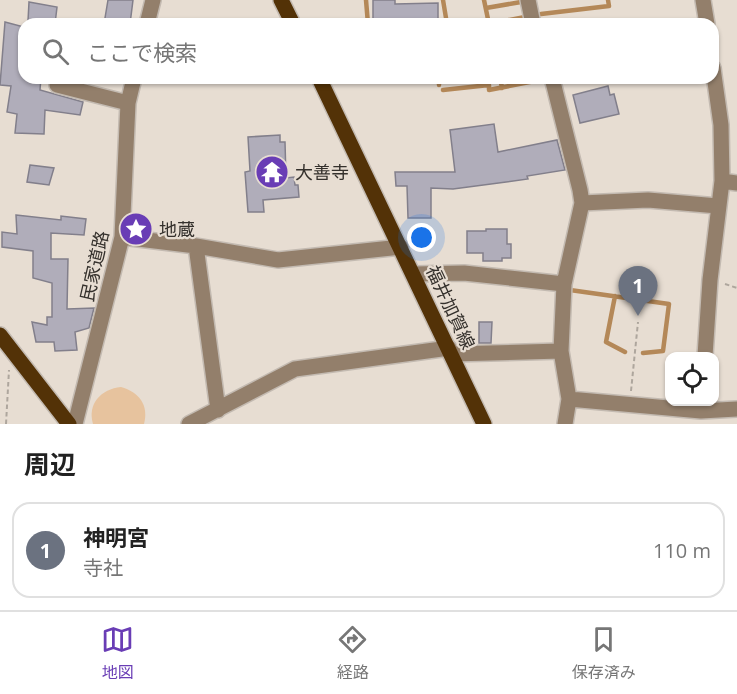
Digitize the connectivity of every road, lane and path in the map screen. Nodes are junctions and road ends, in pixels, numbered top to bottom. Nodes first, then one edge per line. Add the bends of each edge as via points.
1 (153, 0) edge
2 (281, 0) edge
3 (528, 0) edge
4 (704, 0) edge
5 (148, 18) edge
6 (290, 18) edge
7 (532, 18) edge
8 (706, 18) edge
9 (133, 84) edge
10 (322, 84) edge
11 (554, 84) edge
12 (715, 84) edge
13 (57, 85) dead end
14 (128, 103) junction
15 (729, 182) edge
16 (582, 203) junction
17 (718, 206) junction
18 (122, 237) junction
19 (196, 246) junction
20 (401, 247) junction
21 (414, 274) junction
22 (564, 284) junction
23 (638, 322) dead end
24 (3, 336) edge
25 (450, 351) junction
26 (561, 351) junction
27 (705, 352) edge
28 (569, 399) junction
29 (630, 405) junction
30 (737, 409) edge
31 (218, 410) junction
32 (701, 412) edge
33 (6, 424) edge
34 (69, 424) edge
35 (75, 424) edge
36 (189, 424) edge
37 (484, 424) edge
38 (565, 424) edge

1 - 5 street
2 - 6 main road
3 - 7 street
4 - 8 street
9 - 14 street, 民家道路
10 - 20 main road, 福井加賀線
11 - 16 street
12 - 15 street
13 - 14 street
14 - 18 street, 民家道路
15 - 17 street
16 - 17 street via 648,200
16 - 22 street
17 - 27 street
18 - 19 street
18 - 35 street, 民家道路
19 - 20 street via 278,260
19 - 31 street
20 - 21 main road, 福井加賀線
21 - 22 street via 464,273
21 - 25 main road, 福井加賀線
22 - 26 street
23 - 29 path
24 - 33 path
24 - 34 main road
25 - 26 street
25 - 31 street via 295,369
25 - 37 main road, 福井加賀線
26 - 28 street
28 - 29 street
28 - 38 street
29 - 32 street
30 - 32 street
31 - 36 street

